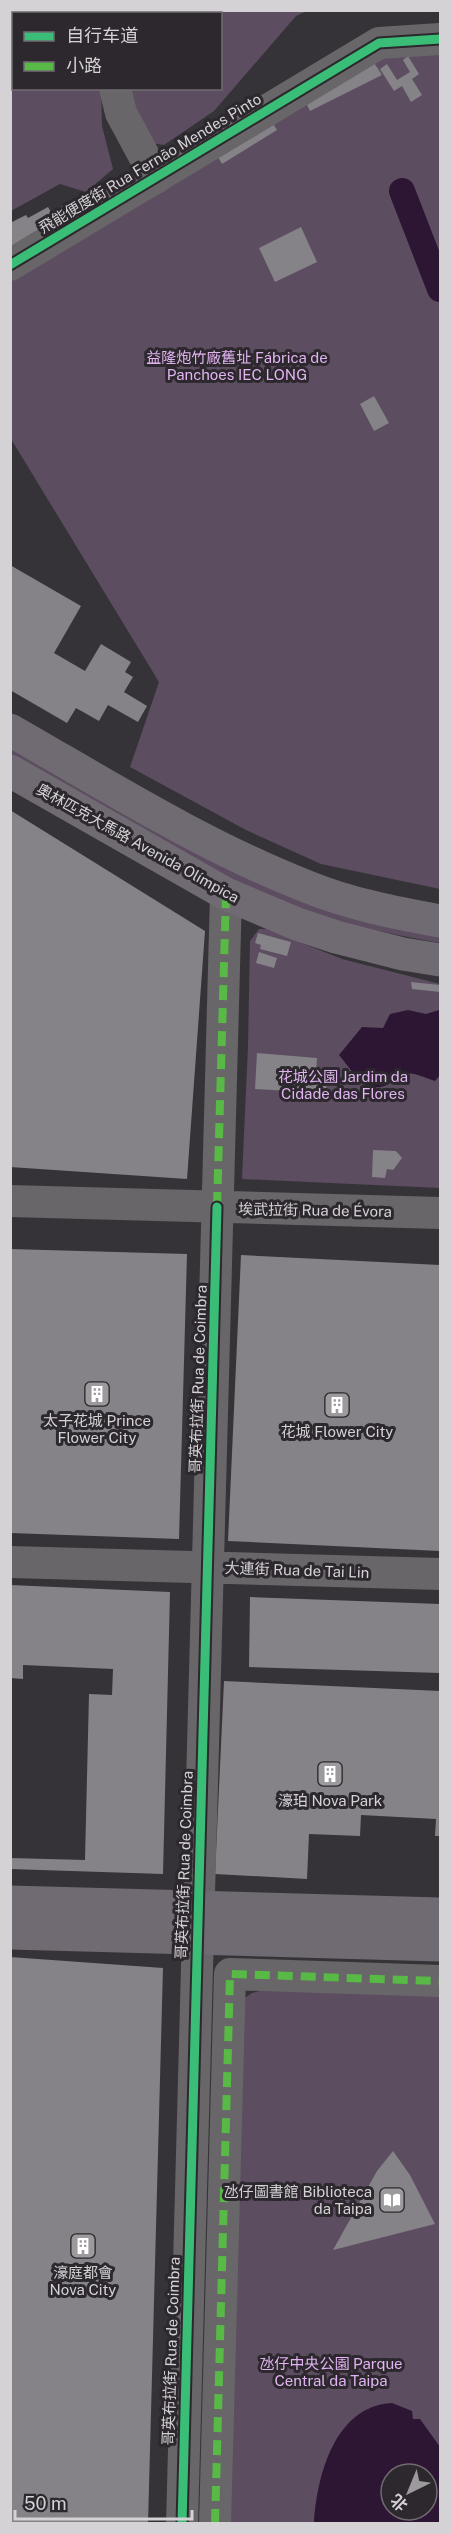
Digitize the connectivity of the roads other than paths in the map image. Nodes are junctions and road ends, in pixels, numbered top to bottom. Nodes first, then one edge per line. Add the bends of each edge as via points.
1 (441, 39) edge
2 (115, 90) edge
3 (156, 178) junction
4 (10, 266) edge
5 (10, 730) edge
6 (10, 771) edge
7 (226, 894) junction
8 (441, 921) edge
9 (441, 960) edge
10 (10, 1201) edge
11 (217, 1207) junction
12 (441, 1213) edge
13 (10, 1562) edge
14 (208, 1567) junction
15 (441, 1574) edge
16 (10, 1902) edge
17 (441, 1914) edge
18 (198, 1923) junction
19 (10, 1933) edge
20 (441, 1945) edge
21 (441, 1981) edge
22 (182, 2523) edge
23 (214, 2523) edge

1 - 3 street, 飛能便度街 Rua Fernão Mendes Pinto via 379,43
2 - 3 street via 121,113
3 - 4 street, 飛能便度街 Rua Fernão Mendes Pinto
5 - 8 main road via 199,839 240,858 310,888
6 - 7 main road, 奧林匹克大馬路 Avenida Olímpica
7 - 9 main road, 奧林匹克大馬路 Avenida Olímpica via 336,937
7 - 11 street, 哥英布拉街 Rua de Coimbra
10 - 11 street, 埃武拉街 Rua de Évora
11 - 12 street, 埃武拉街 Rua de Évora
11 - 14 street, 哥英布拉街 Rua de Coimbra
13 - 14 street, 大連街 Rua de Tai Lin
14 - 15 street, 大連街 Rua de Tai Lin
14 - 18 street, 哥英布拉街 Rua de Coimbra
16 - 18 main road
17 - 18 main road
18 - 19 main road
18 - 20 main road
18 - 22 street, 哥英布拉街 Rua de Coimbra
21 - 23 street via 230,1974

